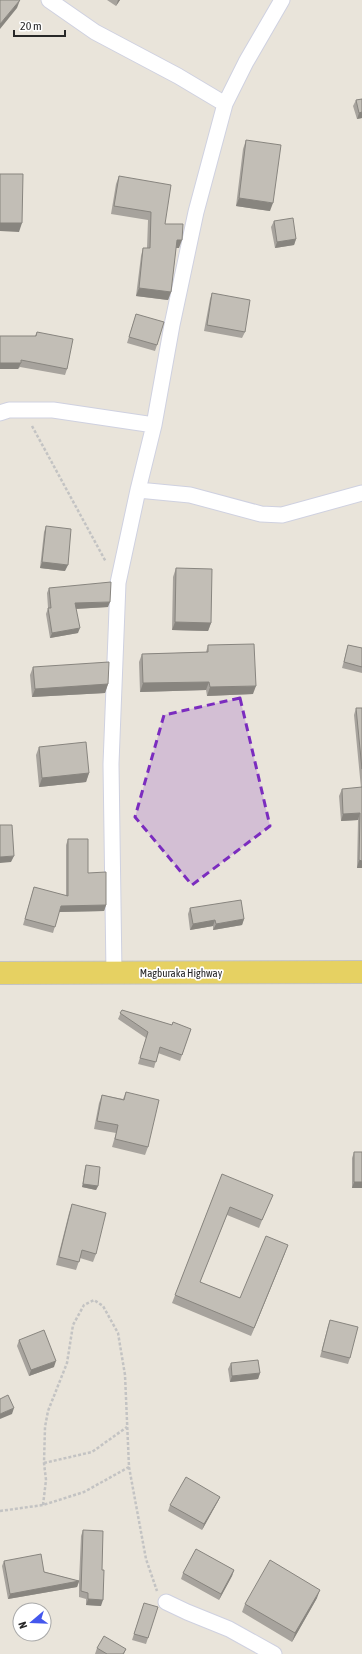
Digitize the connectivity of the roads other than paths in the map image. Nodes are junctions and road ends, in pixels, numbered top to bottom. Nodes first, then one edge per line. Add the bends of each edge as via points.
1 (49, 0) edge
2 (282, 0) edge
3 (225, 104) junction
4 (0, 413) edge
5 (154, 425) junction
6 (138, 490) junction
7 (362, 493) edge
8 (362, 972) edge
9 (0, 973) edge
10 (114, 973) junction
11 (166, 1602) road end
12 (274, 1654) edge

1 - 3 street via 95,32
2 - 3 street
3 - 5 street via 196,212
4 - 5 street via 22,409 53,410
5 - 6 street
6 - 7 street via 190,495 261,514 282,514
6 - 10 street via 118,583 110,764
8 - 10 main road, Magburaka Highway
9 - 10 main road, Magburaka Highway
11 - 12 street via 229,1629

